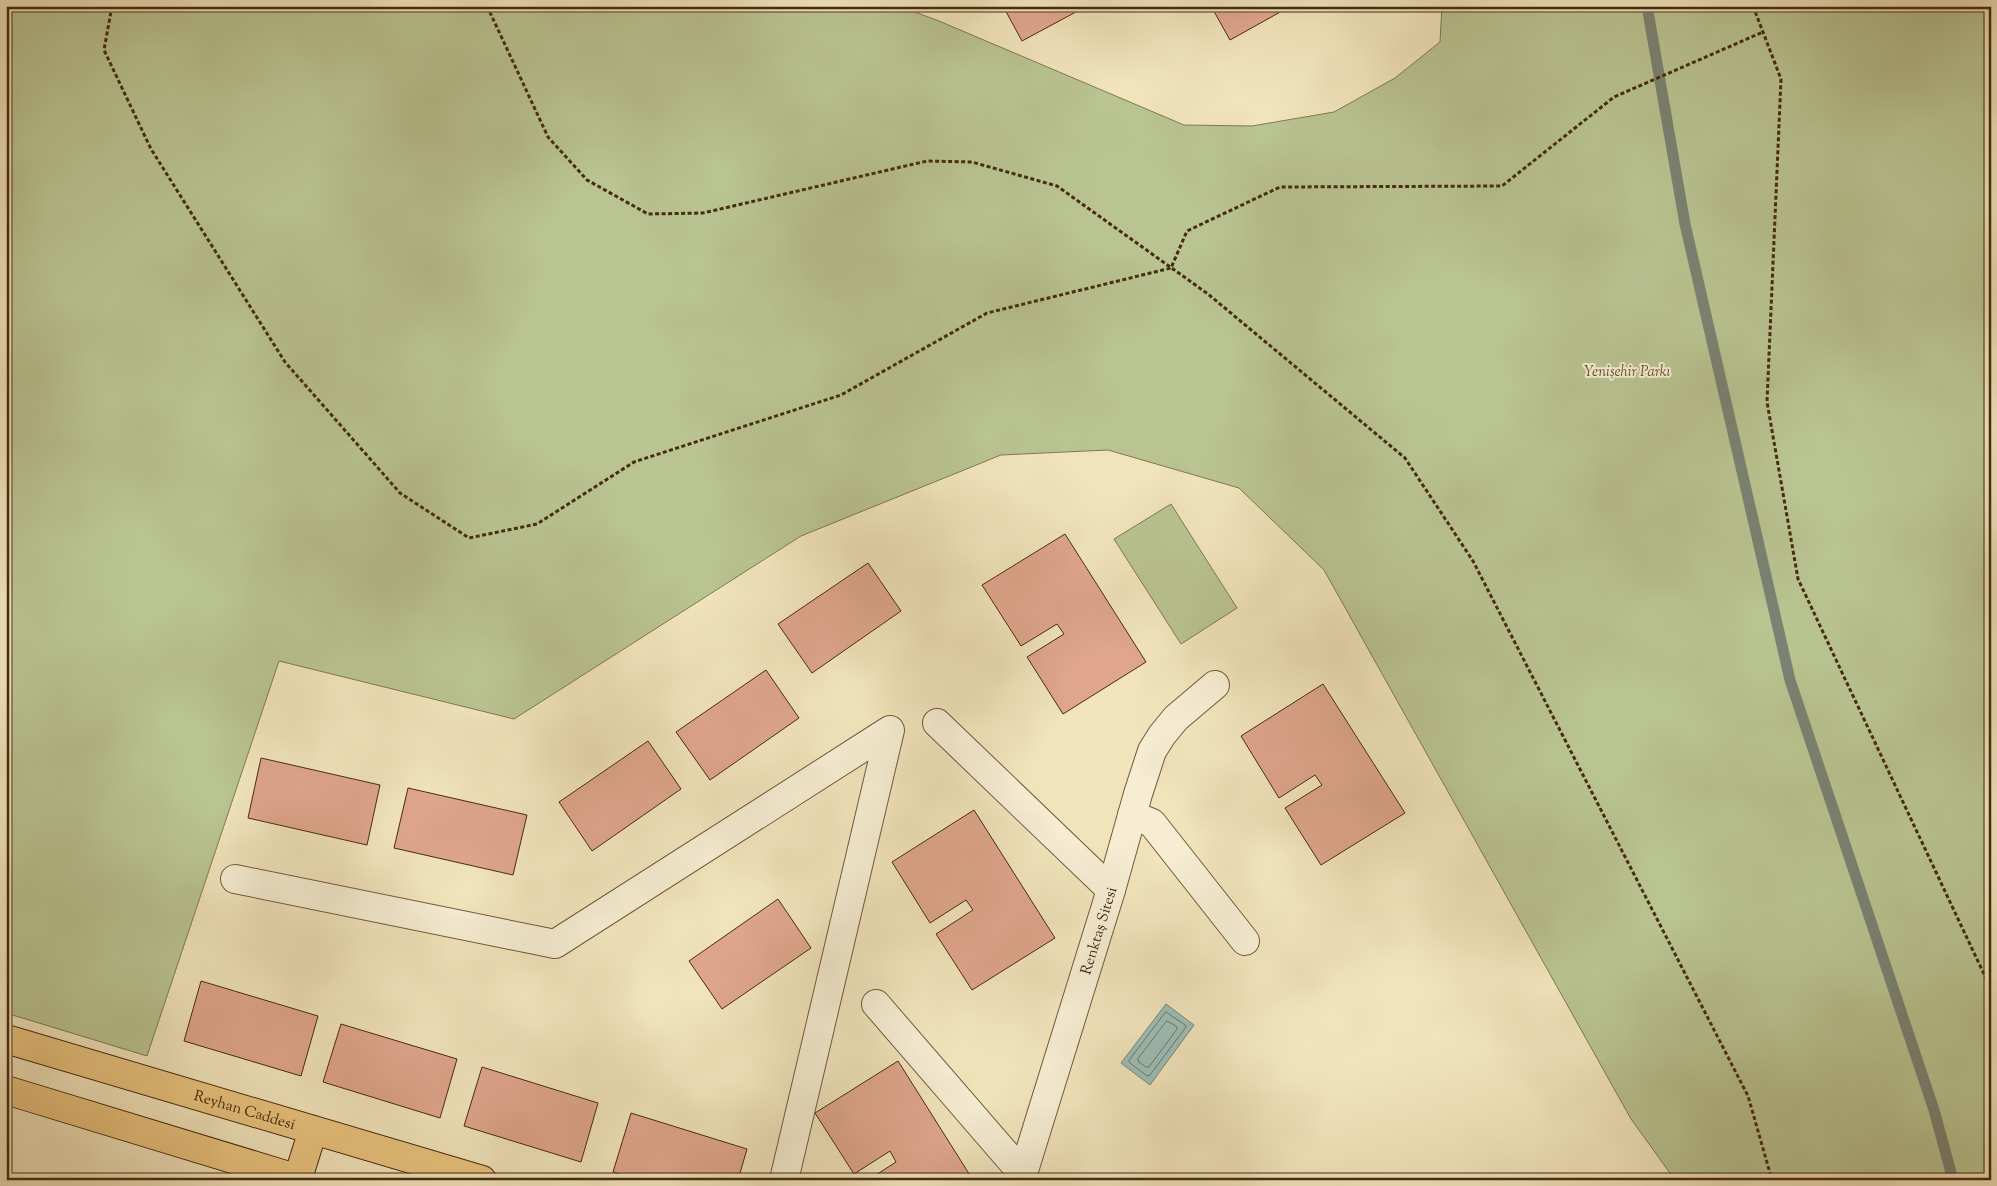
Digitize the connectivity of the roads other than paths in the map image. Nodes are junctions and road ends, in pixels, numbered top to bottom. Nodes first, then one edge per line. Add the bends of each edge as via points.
1 (1215, 686) dead end
2 (937, 723) dead end
3 (1132, 815) junction
4 (235, 879) dead end
5 (1111, 890) junction
6 (1245, 941) dead end
7 (876, 1004) dead end
8 (6, 1039) edge
9 (6, 1090) edge
10 (313, 1130) junction
11 (1022, 1177) edge
12 (300, 1179) edge
13 (482, 1180) edge
14 (784, 1180) edge

1 - 3 lane via 1176,718 1162,735 1152,751
2 - 5 lane, Renktaş Sitesi
3 - 5 lane
3 - 6 lane via 1152,822
4 - 14 lane via 555,944 890,730
5 - 11 lane, Renktaş Sitesi
7 - 11 lane, Renktaş Sitesi
8 - 10 main road, Reyhan Caddesi
9 - 12 main road
10 - 12 main road
10 - 13 main road, Reyhan Caddesi

